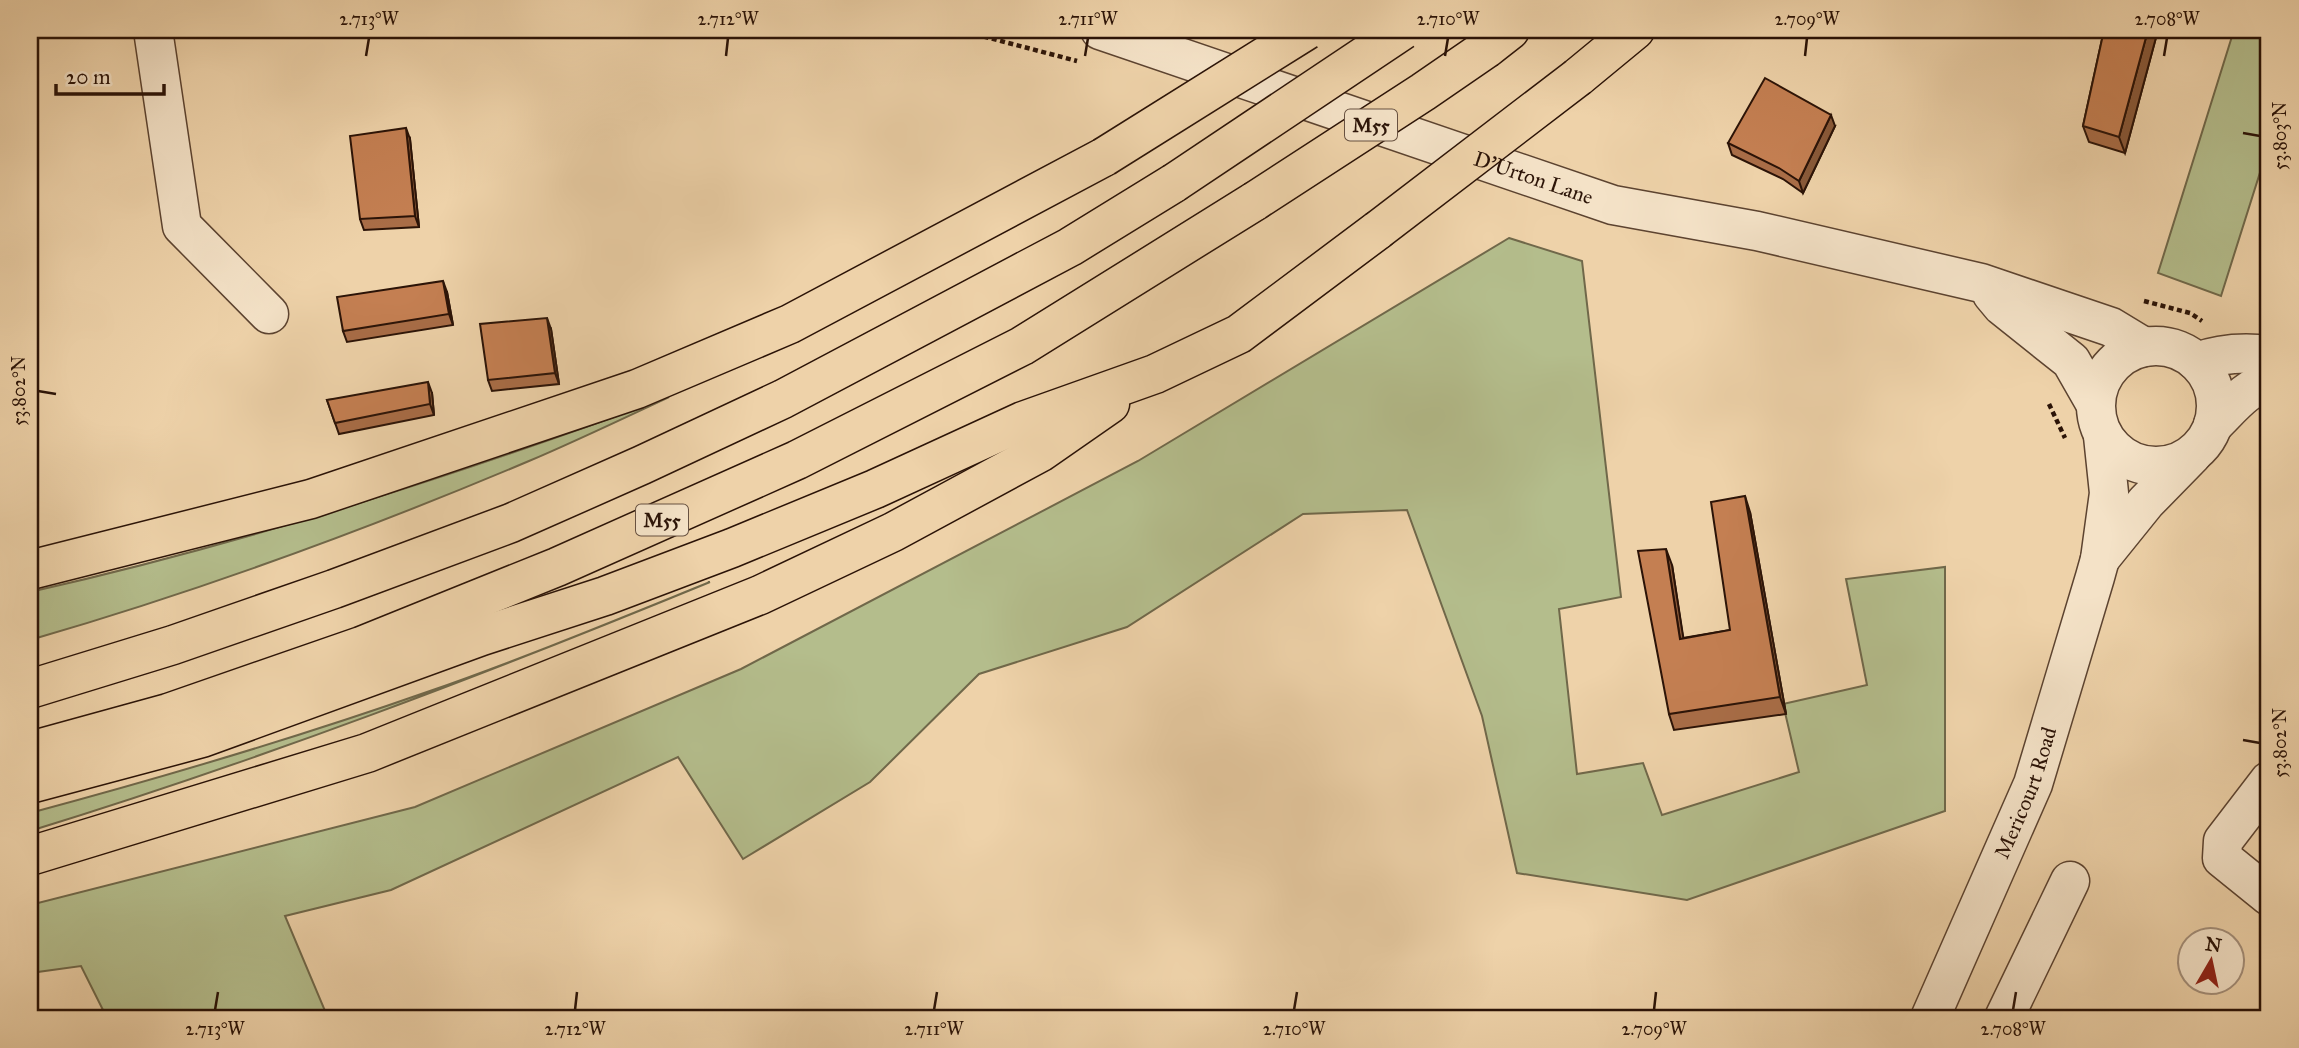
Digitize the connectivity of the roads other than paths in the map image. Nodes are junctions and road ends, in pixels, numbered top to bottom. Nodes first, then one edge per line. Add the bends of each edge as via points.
1 (153, 30) edge
2 (1307, 30) edge
3 (1403, 30) edge
4 (1635, 30) edge
5 (1101, 39) edge
6 (1498, 39) edge
7 (1170, 42) edge
8 (1981, 283) junction
9 (269, 314) dead end
10 (2144, 347) junction
11 (2269, 355) edge
12 (2197, 362) junction
13 (1155, 374) junction
14 (2269, 382) edge
15 (2099, 419) junction
16 (2203, 439) junction
17 (2100, 559) junction
18 (30, 570) edge
19 (30, 689) edge
20 (30, 751) edge
21 (2269, 781) edge
22 (30, 784) edge
23 (30, 856) edge
24 (2070, 881) dead end
25 (2269, 896) edge
26 (1930, 1018) edge
27 (2004, 1018) edge

1 - 9 street via 182,226
2 - 18 highway, bridge via 1104,157 790,324 637,389 311,499
3 - 19 highway, bridge via 1070,247 783,398 511,523 173,645
4 - 13 highway, M55, bridge via 1239,334
5 - 7 street, D'Urton Lane
6 - 20 highway, M55, bridge via 1255,201 1022,346 772,472 361,646 168,713
7 - 8 street, D'Urton Lane via 1422,141 1613,205 1757,231
8 - 10 street, D'Urton Lane via 2110,327
8 - 15 street via 2002,306 2071,361
10 - 12 street via 2167,346
10 - 15 street via 2118,359 2106,371 2098,386
11 - 12 street via 2218,354
12 - 16 street via 2208,375 2216,409
13 - 22 highway, M55 via 1023,421 744,544 605,596 202,738
13 - 23 highway, M55 via 1041,452 893,532 760,596 367,753
14 - 16 street via 2259,384
15 - 16 street via 2114,450 2144,465 2178,462
15 - 17 street, Mericourt Road via 2109,493
16 - 17 street, Mericourt Road
17 - 26 street, Mericourt Road via 2034,784
21 - 25 street via 2223,841 2222,858
24 - 27 street

